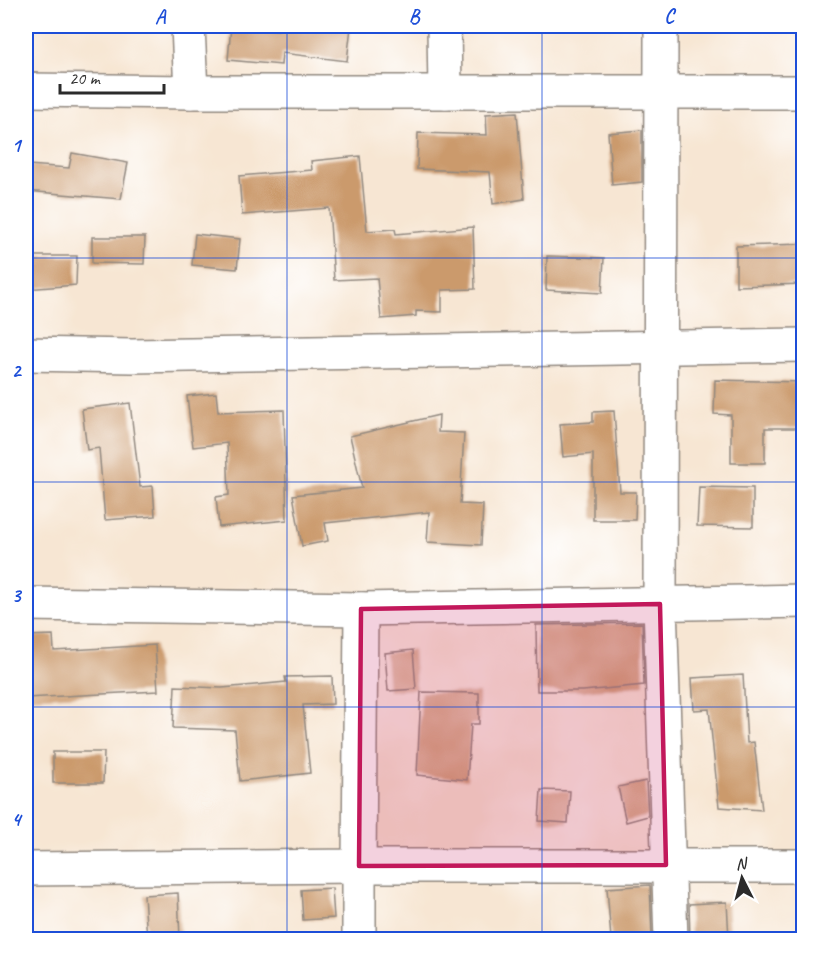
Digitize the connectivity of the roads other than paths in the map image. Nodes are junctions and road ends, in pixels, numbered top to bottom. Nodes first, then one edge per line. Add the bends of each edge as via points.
1 (188, 26) edge
2 (444, 26) edge
3 (661, 26) edge
4 (26, 90) edge
5 (190, 92) junction
6 (445, 92) junction
7 (659, 92) junction
8 (804, 92) edge
9 (804, 345) edge
10 (659, 348) junction
11 (26, 354) edge
12 (804, 601) edge
13 (26, 604) edge
14 (660, 604) junction
15 (361, 609) junction
16 (666, 865) junction
17 (359, 866) junction
18 (804, 866) edge
19 (26, 869) edge
20 (359, 939) edge
21 (670, 939) edge

1 - 5 street
2 - 6 street
3 - 7 street
4 - 5 street
5 - 6 street
6 - 7 street
7 - 8 street
7 - 10 street
9 - 10 street
10 - 11 street via 132,356
10 - 14 street
12 - 14 street
13 - 15 street
14 - 15 street
14 - 16 street
15 - 17 street
16 - 17 street
16 - 18 street
16 - 21 street
17 - 19 street
17 - 20 street

